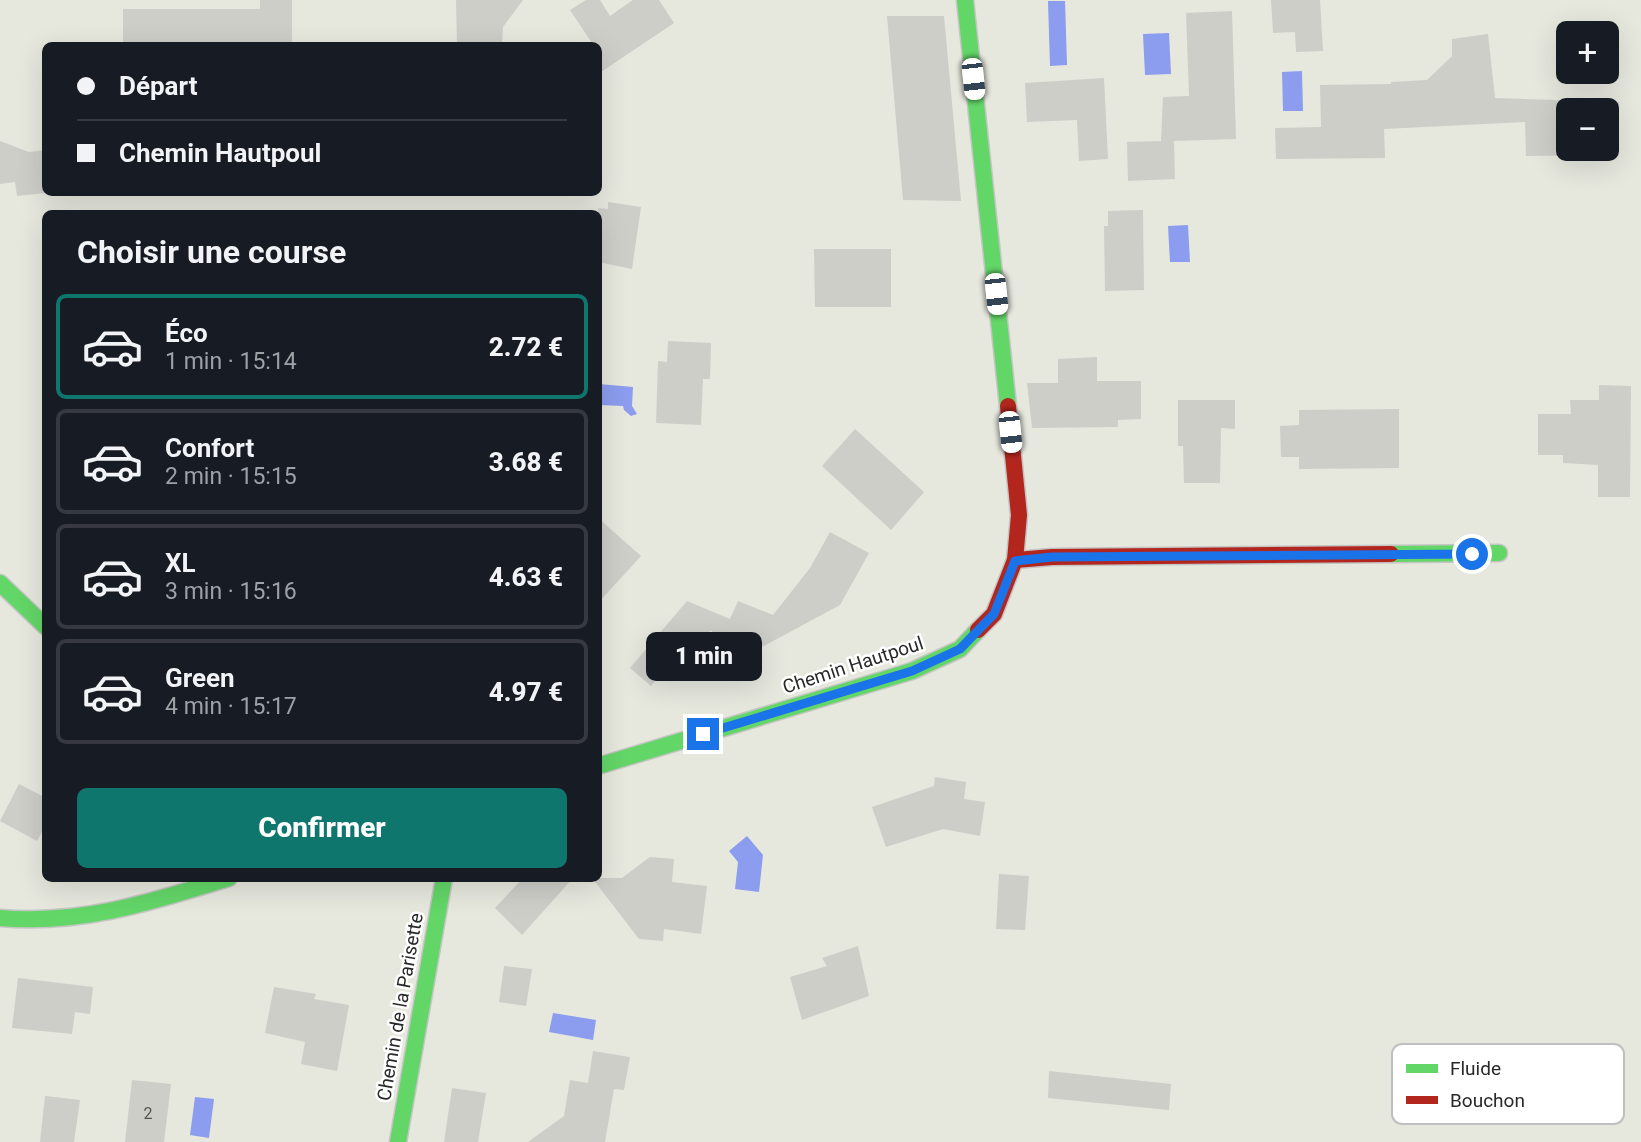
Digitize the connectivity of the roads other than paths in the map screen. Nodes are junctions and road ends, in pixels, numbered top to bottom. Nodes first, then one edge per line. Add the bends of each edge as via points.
1 (965, 0) edge
2 (1499, 553) dead end
3 (1015, 561) junction
4 (0, 583) edge
5 (42, 624) edge
6 (602, 765) edge
7 (216, 882) edge
8 (442, 882) edge
9 (0, 918) edge
10 (398, 1142) edge

1 - 3 street, Chemin Hautpoul via 1019,515
2 - 3 street
3 - 6 street, Chemin Hautpoul via 994,614 960,649 912,671
4 - 5 street
7 - 9 street via 108,913 46,922
8 - 10 street, Chemin de la Parisette

